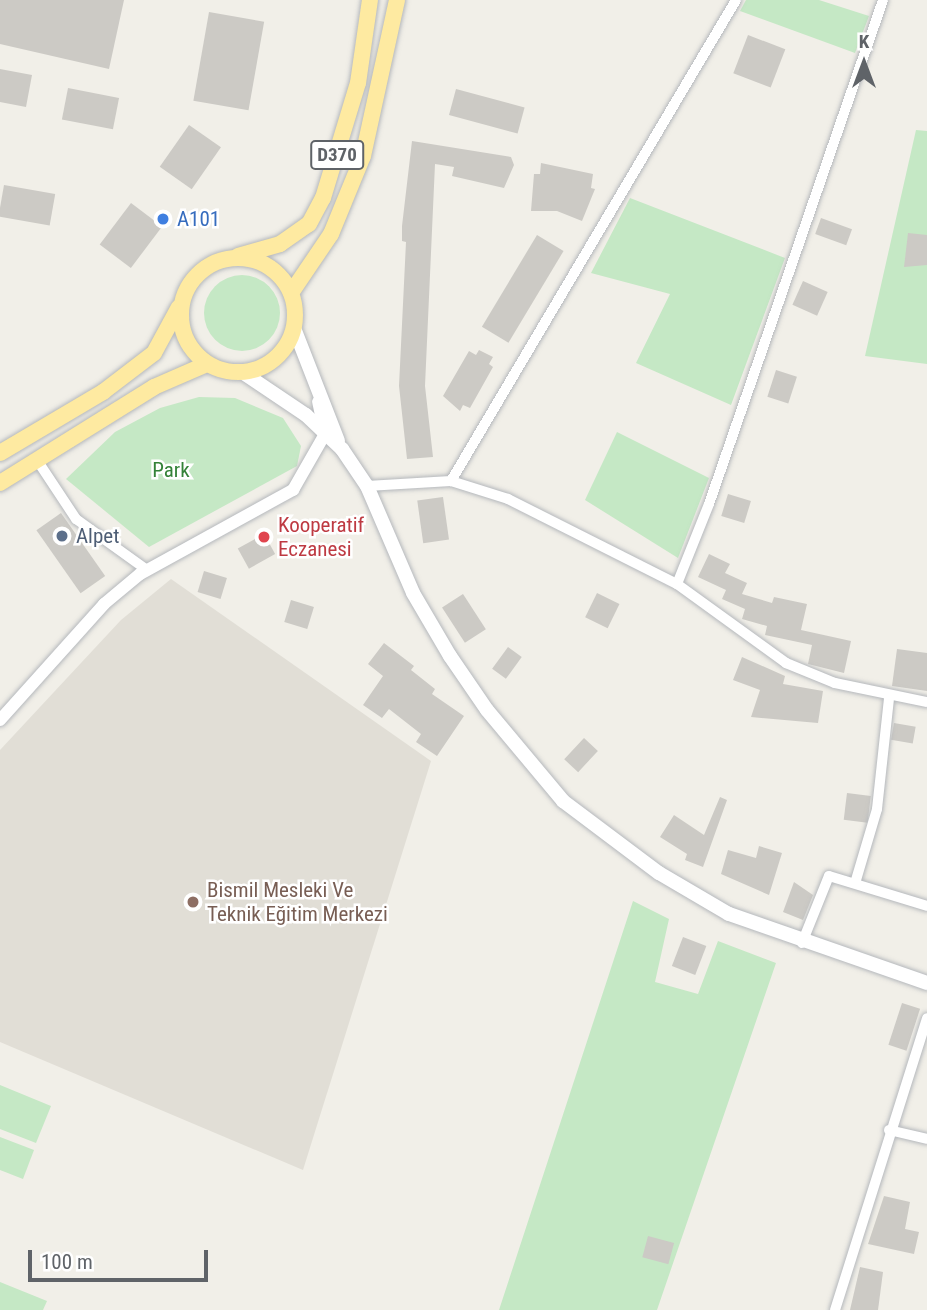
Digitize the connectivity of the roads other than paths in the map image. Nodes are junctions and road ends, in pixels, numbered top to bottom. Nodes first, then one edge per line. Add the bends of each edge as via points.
1 (370, 0) edge
2 (397, 0) edge
3 (736, 0) edge
4 (883, 0) edge
5 (233, 257) junction
6 (291, 293) junction
7 (181, 301) junction
8 (294, 328) junction
9 (208, 364) junction
10 (242, 372) junction
11 (317, 398) junction
12 (324, 434) junction
13 (342, 449) junction
14 (0, 453) edge
15 (37, 460) junction
16 (451, 481) junction
17 (0, 483) edge
18 (367, 486) junction
19 (147, 570) junction
20 (677, 584) junction
21 (889, 698) junction
22 (927, 702) edge
23 (0, 720) edge
24 (856, 880) junction
25 (927, 906) edge
26 (802, 943) junction
27 (927, 983) edge
28 (927, 1018) edge
29 (889, 1130) junction
30 (927, 1139) edge
31 (835, 1310) edge

1 - 5 highway, D370 via 345,133 309,223 280,244
2 - 6 highway, D370 via 363,156 331,233
3 - 16 street
4 - 20 street via 709,504
5 - 6 highway via 268,266
5 - 7 highway via 200,271
6 - 8 highway
7 - 9 highway via 184,337
7 - 14 highway via 155,353 103,392
8 - 10 highway via 275,359
8 - 11 main road
9 - 10 highway
9 - 15 highway via 154,387
10 - 12 main road via 306,415
11 - 12 street
11 - 13 main road
12 - 13 main road
12 - 19 street via 293,490
13 - 18 main road
15 - 17 highway
15 - 19 street via 76,519
16 - 18 street
16 - 20 street via 509,499
18 - 26 main road via 413,593 450,656 487,710 563,801 659,873 729,914
19 - 23 street via 104,604
20 - 21 street via 786,663
21 - 22 street
21 - 24 street via 877,809
24 - 25 street
24 - 26 street via 829,876
26 - 27 main road
28 - 29 street
29 - 30 street
29 - 31 street

